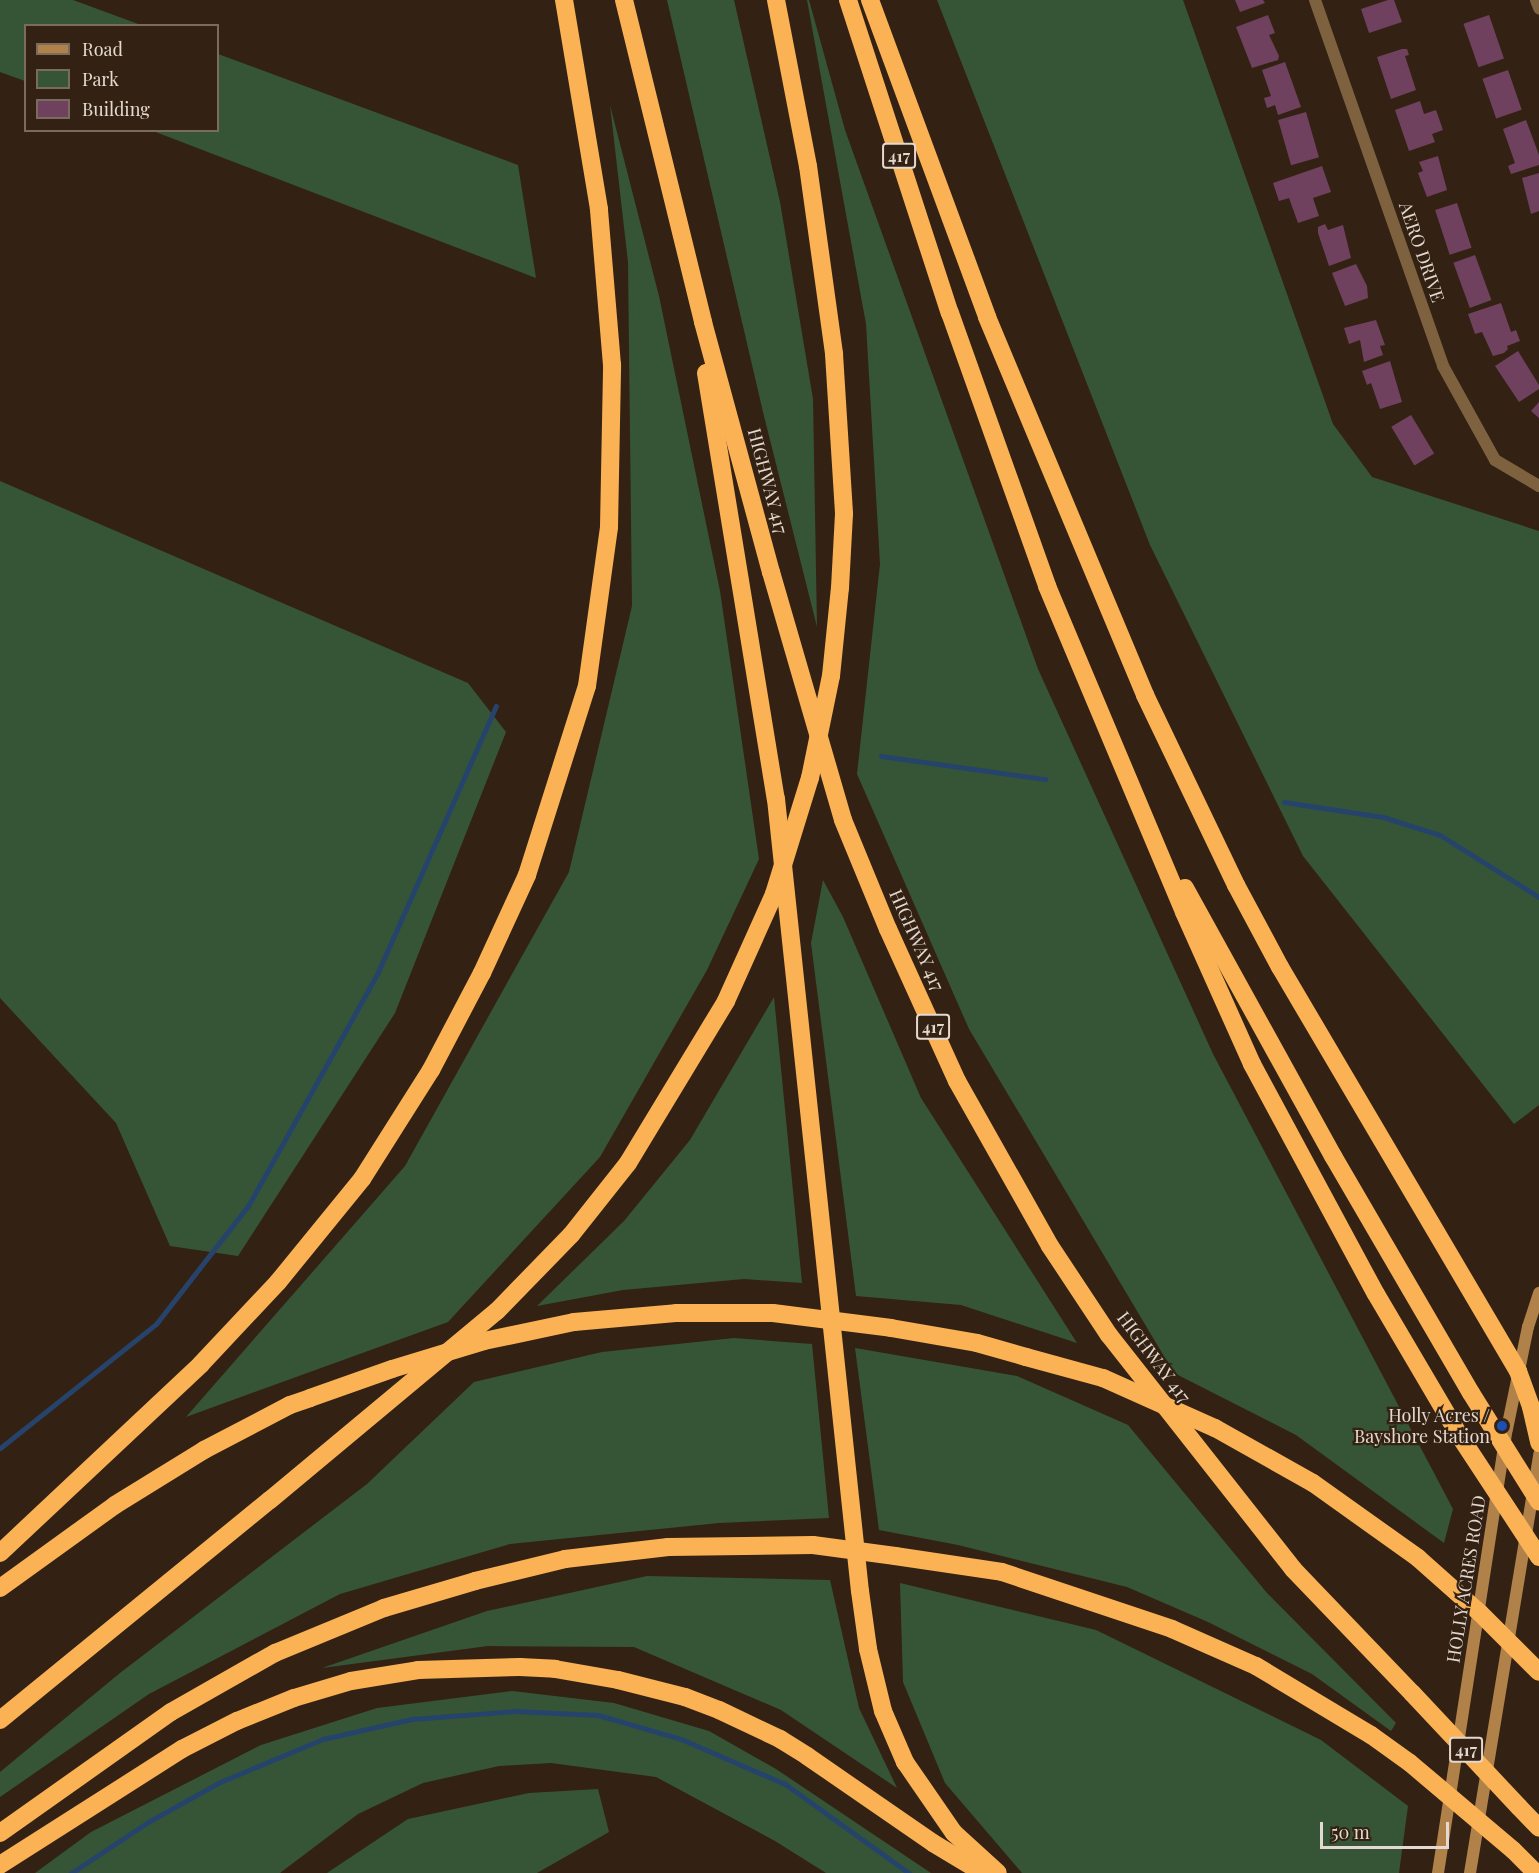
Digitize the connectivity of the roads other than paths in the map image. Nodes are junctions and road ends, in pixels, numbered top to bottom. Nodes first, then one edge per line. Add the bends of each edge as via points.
1 (564, 0) edge
2 (624, 0) edge
3 (776, 0) edge
4 (848, 0) edge
5 (870, 0) edge
6 (1315, 0) edge
7 (1536, 0) edge
8 (1539, 8) edge
9 (683, 242) junction
10 (1539, 486) edge
11 (1139, 804) junction
12 (1539, 1293) edge
13 (1518, 1371) junction
14 (1539, 1443) edge
15 (1539, 1454) edge
16 (1539, 1502) edge
17 (0, 1553) edge
18 (1539, 1557) edge
19 (0, 1588) edge
20 (1539, 1672) edge
21 (0, 1719) edge
22 (1539, 1828) edge
23 (0, 1833) edge
24 (0, 1865) edge
25 (983, 1873) edge
26 (998, 1873) edge
27 (1438, 1873) edge
28 (1470, 1873) edge
29 (1536, 1873) edge

1 - 17 highway via 599,209 612,365 609,527 587,686 527,875 431,1070 362,1179 278,1282 201,1364
2 - 9 highway, HIGHWAY 417 / 417
3 - 21 highway, bridge via 808,166 834,354 844,502 840,588 831,676 810,778 774,894 726,1001 628,1163 571,1235 497,1311
4 - 11 highway, 417 via 950,313 1047,586
5 - 13 highway via 987,317 1145,695 1201,814 1292,987
6 - 10 street, AERO DRIVE via 1443,366 1495,460
7 - 8 street
9 - 22 highway, HIGHWAY 417 / 417, bridge via 771,573 843,820 957,1081 1050,1246 1109,1335 1293,1569
9 - 26 highway via 776,799 868,1649 883,1711 905,1762 954,1833
11 - 16 highway, bridge via 1333,1156
11 - 18 highway, 417, bridge via 1252,1064 1376,1294
12 - 13 main road, HOLLY ACRES ROAD
13 - 14 highway via 1532,1407
13 - 27 main road, HOLLY ACRES ROAD
15 - 28 main road
19 - 20 highway, bridge via 115,1505 204,1450 290,1405 484,1341 574,1322 676,1313 773,1313 977,1343 1103,1378 1215,1428 1313,1483 1418,1558
23 - 29 highway, bridge via 171,1712 275,1653 384,1608 565,1559 668,1547 813,1545 1002,1572 1172,1629 1256,1666 1410,1763
24 - 25 highway via 182,1749 294,1698 351,1682 418,1670 520,1666 618,1680 719,1710 789,1745

